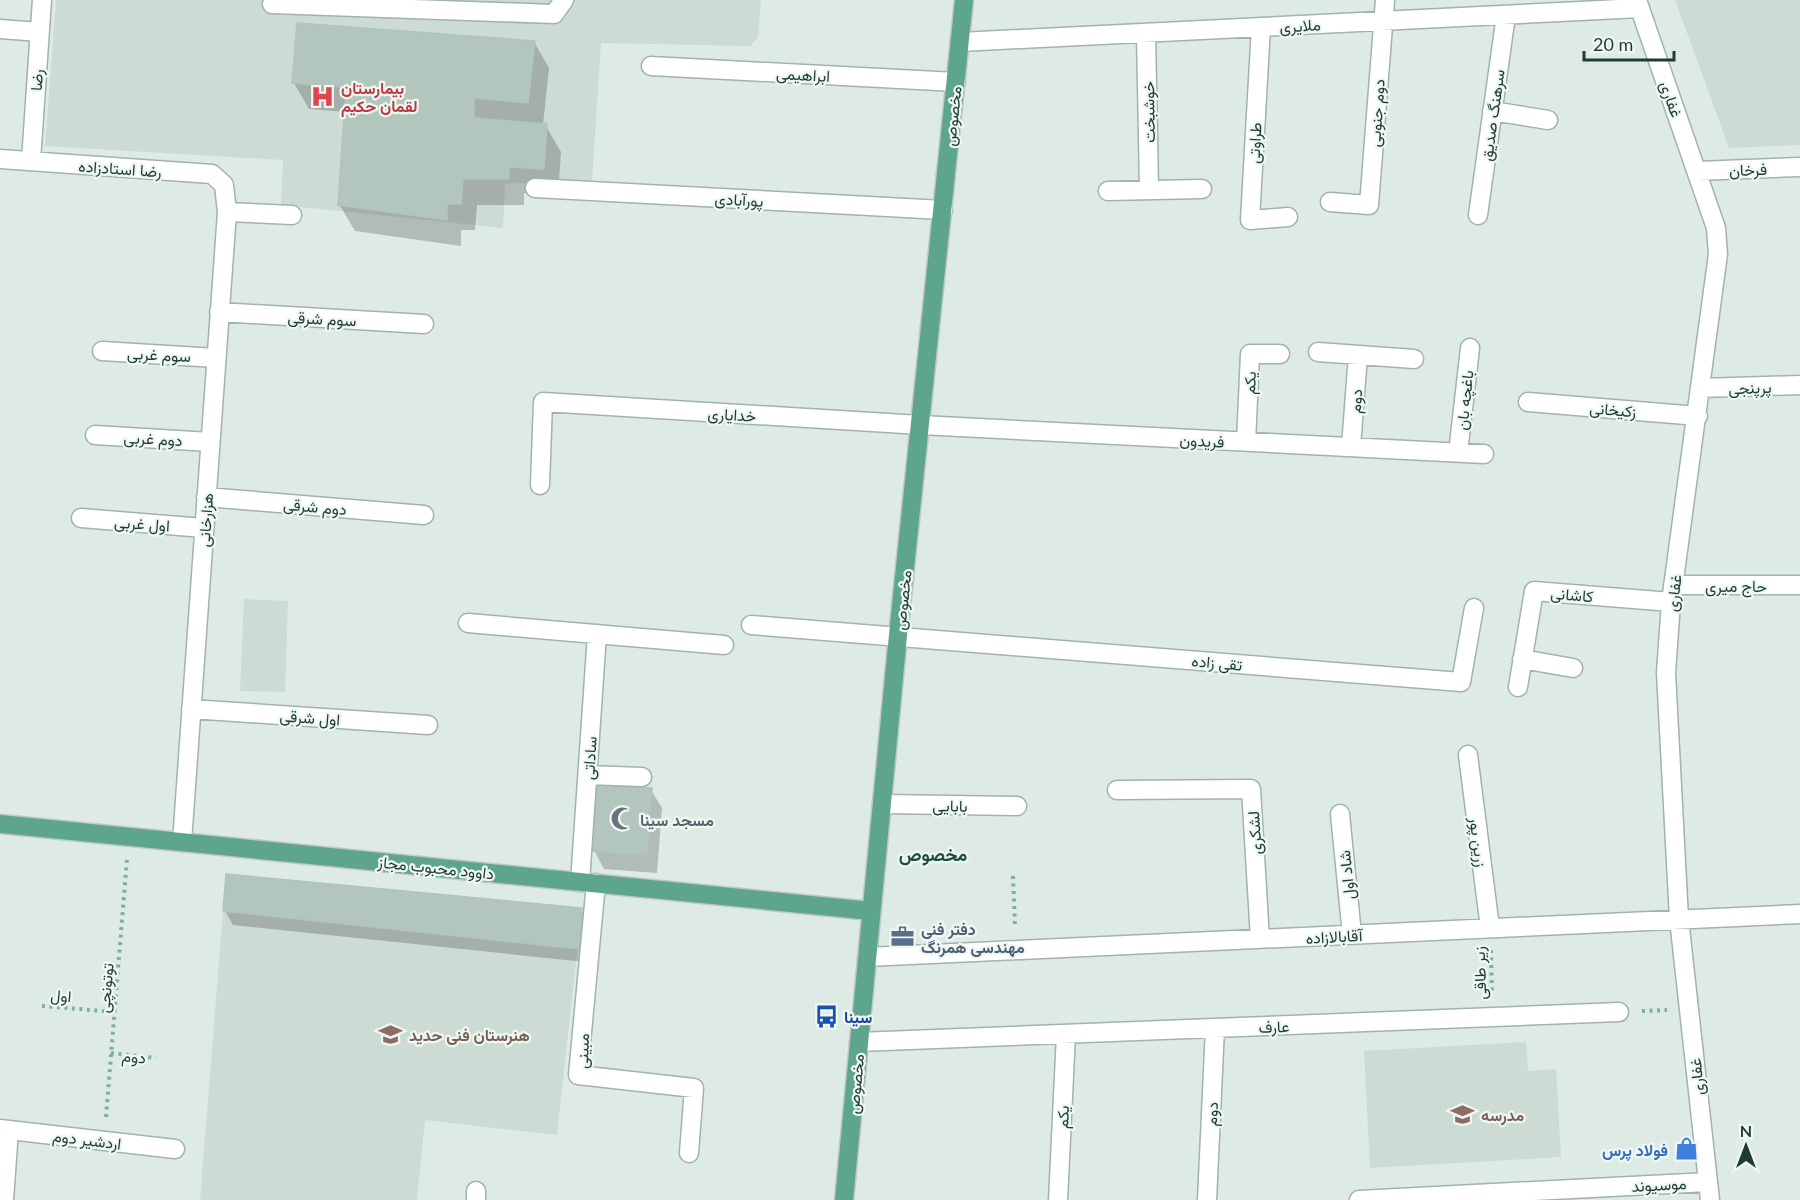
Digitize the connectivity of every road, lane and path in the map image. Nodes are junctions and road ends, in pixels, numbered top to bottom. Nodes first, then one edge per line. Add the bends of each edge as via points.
1 (42, 0) edge
2 (564, 0) edge
3 (964, 0) edge
4 (1385, 0) edge
5 (272, 4) dead end
6 (1638, 4) edge
7 (1456, 9) edge
8 (1506, 15) junction
9 (1383, 21) junction
10 (1261, 27) junction
11 (0, 29) edge
12 (39, 32) junction
13 (1146, 33) junction
14 (960, 42) junction
15 (651, 66) dead end
16 (956, 82) junction
17 (1492, 111) junction
18 (1548, 120) dead end
19 (0, 159) edge
20 (31, 161) junction
21 (1800, 167) edge
22 (1696, 171) junction
23 (535, 188) dead end
24 (1202, 189) dead end
25 (1149, 190) junction
26 (1108, 191) dead end
27 (1330, 202) dead end
28 (227, 205) junction
29 (943, 210) junction
30 (292, 215) dead end
31 (1479, 215) dead end
32 (1288, 217) dead end
33 (219, 312) junction
34 (424, 324) dead end
35 (1470, 348) dead end
36 (102, 351) dead end
37 (1318, 352) dead end
38 (1280, 354) dead end
39 (1358, 355) junction
40 (216, 358) junction
41 (1414, 359) dead end
42 (1800, 385) edge
43 (1701, 388) junction
44 (1528, 402) dead end
45 (1698, 416) junction
46 (921, 425) junction
47 (95, 435) dead end
48 (210, 442) junction
49 (1246, 442) junction
50 (1351, 447) junction
51 (1458, 453) junction
52 (1484, 454) dead end
53 (540, 485) dead end
54 (206, 497) junction
55 (424, 515) dead end
56 (81, 518) dead end
57 (204, 528) junction
58 (1800, 585) edge
59 (1672, 593) junction
60 (1474, 608) dead end
61 (468, 623) dead end
62 (751, 625) dead end
63 (597, 634) junction
64 (898, 635) junction
65 (724, 645) dead end
66 (1522, 659) junction
67 (1573, 668) dead end
68 (1518, 687) dead end
69 (191, 710) junction
70 (428, 725) dead end
71 (1467, 755) dead end
72 (588, 775) junction
73 (642, 777) dead end
74 (1117, 790) dead end
75 (882, 804) junction
76 (1017, 806) dead end
77 (1340, 814) dead end
78 (0, 824) edge
79 (129, 837) junction
80 (182, 842) junction
81 (1013, 876) dead end
82 (588, 882) junction
83 (872, 910) junction
84 (1800, 914) edge
85 (1679, 920) junction
86 (1490, 928) junction
87 (1352, 935) junction
88 (1260, 939) junction
89 (1016, 952) junction
90 (867, 957) junction
91 (42, 1006) dead end
92 (1689, 1009) junction
93 (115, 1012) junction
94 (1619, 1012) joint
95 (1493, 1017) junction
96 (1215, 1028) junction
97 (1066, 1034) junction
98 (859, 1042) junction
99 (111, 1053) junction
100 (156, 1058) dead end
101 (4, 1130) edge
102 (104, 1141) junction
103 (175, 1149) dead end
104 (689, 1153) dead end
105 (1709, 1191) edge
106 (4, 1200) edge
107 (844, 1200) edge
108 (1058, 1200) edge
109 (1207, 1200) edge
110 (1359, 1200) edge

1 - 12 street, رضا
2 - 5 street via 554,14
3 - 14 main road, مخصوص
4 - 9 street, دوم جنوبی
6 - 8 street, ملایری
6 - 22 street, غفاری
7 - 8 street, ملایری
7 - 9 street, ملایری
8 - 17 street, سرهنگ صدیق
9 - 10 street, ملایری
9 - 27 street, دوم جنوبی via 1369,205
10 - 13 street, ملایری
10 - 32 street, طراوتی via 1250,220
11 - 12 street
12 - 20 street, رضا
13 - 14 street, ملایری
13 - 25 street, خوشبخت
14 - 16 main road, مخصوص
15 - 16 street, ابراهیمی
16 - 29 main road, مخصوص
17 - 18 street
17 - 31 street, سرهنگ صدیق
19 - 20 street, رضا استادزاده
20 - 28 street, رضا استادزاده via 212,174 224,185
21 - 22 street, فرخان
22 - 43 street, غفاری via 1716,228 1718,254
23 - 29 street, پورآبادی
24 - 25 street
25 - 26 street
28 - 30 street
28 - 33 street, هزارخانی
29 - 46 main road, مخصوص
33 - 34 street, سوم شرقی
33 - 40 street, هزارخانی
35 - 51 street, باغچه بان
36 - 40 street, سوم غربی
37 - 39 street
38 - 49 street, یکم via 1250,354
39 - 41 street
39 - 50 street, دوم
40 - 48 street, هزارخانی
42 - 43 street, پرپنجی
43 - 45 street, غفاری
44 - 45 street, زکیخانی
45 - 59 street, غفاری
46 - 49 street, فریدون
46 - 53 street, خدایاری via 543,402
46 - 64 main road, مخصوص
47 - 48 street, دوم غربی
48 - 54 street, هزارخانی
49 - 50 street, فریدون
50 - 51 street, فریدون
51 - 52 street, فریدون
54 - 55 street, دوم شرقی
54 - 57 street, هزارخانی
56 - 57 street, اول غربی
57 - 69 street, هزارخانی
58 - 59 street, حاج میری
59 - 66 street, کاشانی via 1534,591
59 - 85 street, غفاری via 1666,673
60 - 64 street, تقی زاده via 1461,682
61 - 63 street
62 - 64 street
63 - 65 street
63 - 72 street, ساداتی
64 - 75 main road, مخصوص
66 - 67 street
66 - 68 street, کاشانی
69 - 70 street, اول شرقی
69 - 80 street, هزارخانی
71 - 86 street, زرین پور
72 - 73 street
72 - 82 street, ساداتی
74 - 88 street, لشکری via 1251,789
75 - 76 street, بابایی
75 - 83 main road, مخصوص
77 - 87 street, شاد اول
78 - 79 main road, داوود محبوب مجاز
79 - 80 main road, داوود محبوب مجاز
79 - 93 path, توتونچی
80 - 82 main road, داوود محبوب مجاز
81 - 89 path
82 - 83 main road, داوود محبوب مجاز
82 - 104 street, مبینی via 578,1075 694,1088
83 - 90 main road, مخصوص
84 - 85 street, آقابالازاده
85 - 86 street, آقابالازاده
85 - 92 street, غفاری
86 - 87 street, آقابالازاده
86 - 95 path, زیر طاقی
87 - 88 street, آقابالازاده
88 - 89 street, آقابالازاده
89 - 90 street, آقابالازاده
90 - 98 main road, مخصوص
91 - 93 path, اول
92 - 94 path
92 - 105 street, غفاری
93 - 99 path, توتونچی
94 - 95 street, عارف
95 - 96 street, عارف
96 - 97 street, عارف
96 - 109 street, دوم
97 - 98 street, عارف
97 - 108 street, یکم
98 - 107 main road, مخصوص
99 - 100 path, دوم
99 - 102 path, توتونچی
101 - 102 street, اردشیر دوم
101 - 106 street
102 - 103 street, اردشیر دوم
105 - 110 street, موسیوند

